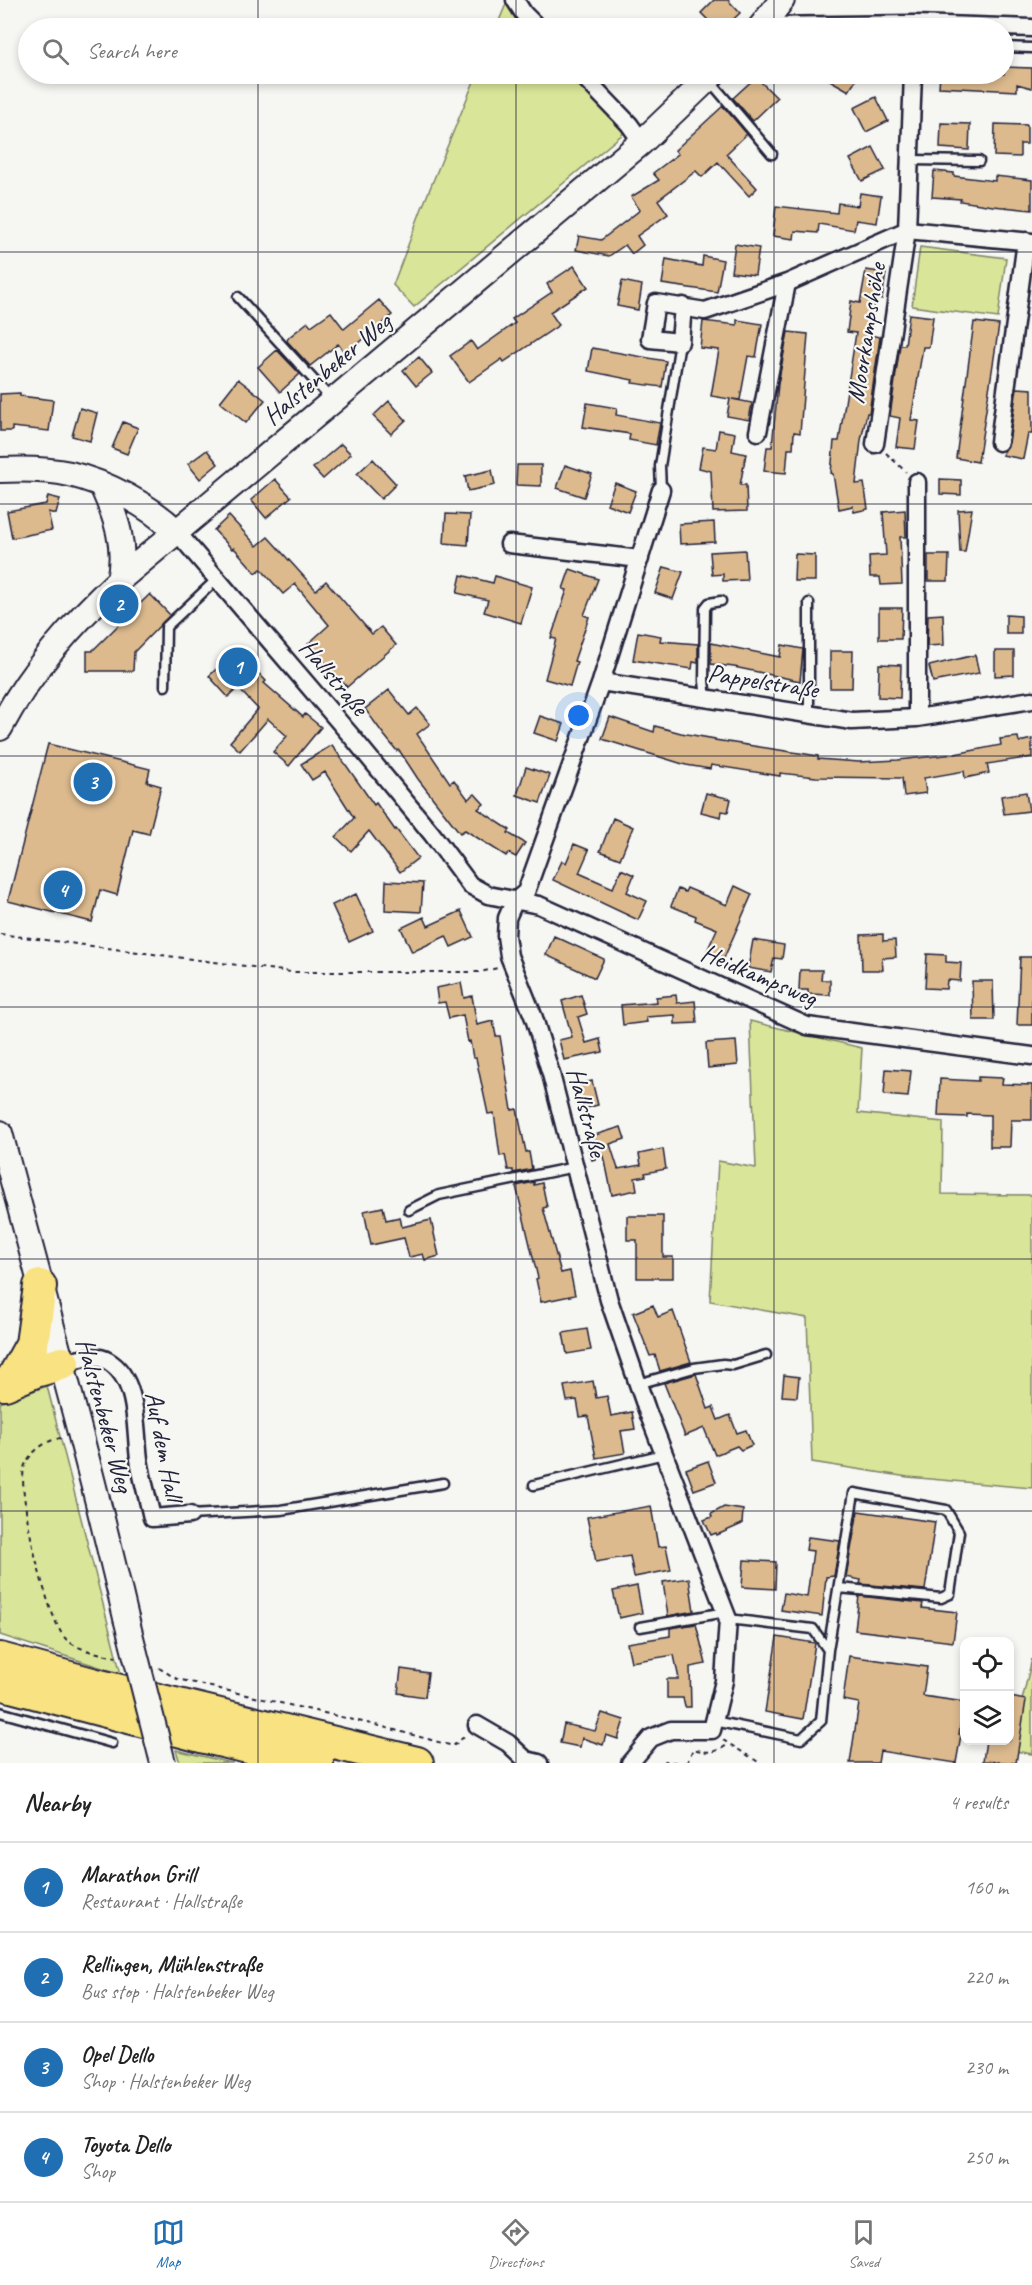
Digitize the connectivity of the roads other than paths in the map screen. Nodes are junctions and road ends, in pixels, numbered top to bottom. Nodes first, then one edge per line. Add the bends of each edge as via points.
1 (515, 0) edge
2 (782, 0) edge
3 (528, 18) edge
4 (768, 18) edge
5 (1014, 28) edge
6 (1032, 28) edge
7 (1014, 47) edge
8 (1032, 48) edge
9 (590, 84) edge
10 (703, 84) edge
11 (717, 84) edge
12 (913, 84) edge
13 (642, 142) junction
14 (772, 154) dead end
15 (910, 159) junction
16 (979, 161) dead end
17 (907, 230) junction
18 (1029, 242) edge
19 (787, 283) junction
20 (238, 297) dead end
21 (683, 306) junction
22 (680, 342) junction
23 (333, 402) junction
24 (758, 432) dead end
25 (999, 442) dead end
26 (875, 444) road end
27 (0, 470) edge
28 (918, 482) road end
29 (102, 486) junction
30 (661, 490) joint
31 (176, 531) junction
32 (509, 544) dead end
33 (640, 559) junction
34 (217, 579) junction
35 (119, 580) junction
36 (721, 601) dead end
37 (809, 603) dead end
38 (601, 682) junction
39 (165, 686) dead end
40 (706, 698) junction
41 (1032, 700) edge
42 (809, 714) junction
43 (917, 718) junction
44 (0, 728) edge
45 (514, 902) junction
46 (1032, 1056) edge
47 (0, 1136) edge
48 (575, 1167) junction
49 (409, 1210) dead end
50 (40, 1286) junction
51 (766, 1355) dead end
52 (63, 1363) junction
53 (6, 1383) edge
54 (638, 1384) junction
55 (664, 1454) junction
56 (442, 1483) dead end
57 (534, 1485) dead end
58 (190, 1515) joint
59 (838, 1588) junction
60 (727, 1616) junction
61 (640, 1627) dead end
62 (0, 1645) edge
63 (828, 1650) junction
64 (0, 1659) edge
65 (0, 1683) edge
66 (96, 1685) junction
67 (0, 1712) edge
68 (477, 1725) road end
69 (713, 1725) junction
70 (205, 1737) junction
71 (112, 1743) dead end
72 (163, 1763) edge
73 (260, 1763) edge
74 (317, 1763) edge
75 (417, 1763) edge
76 (539, 1763) edge
77 (630, 1763) edge

1 - 3 street
2 - 4 main road
5 - 6 street
7 - 8 lane
9 - 13 street
10 - 13 main road, Halstenbeker Weg
11 - 14 lane
12 - 15 street, Moorkampshöhe
13 - 23 main road, Halstenbeker Weg
15 - 16 lane
15 - 17 street, Moorkampshöhe
17 - 18 street, Moorkampshöhe
17 - 19 street, Moorkampshöhe
17 - 26 street, Moorkampshöhe
18 - 25 street, Moorkampshöhe
19 - 21 street, Moorkampshöhe via 705,311
19 - 24 street
20 - 23 lane
21 - 22 street
21 - 22 street, Moorkampshöhe via 656,303 650,339
22 - 30 lane via 660,466
23 - 31 main road, Halstenbeker Weg
27 - 29 main road via 58,472
28 - 43 street
29 - 31 main road via 136,503
29 - 35 main road via 122,539
30 - 33 street
31 - 34 street, Hallstraße
31 - 35 main road, Halstenbeker Weg
32 - 33 street
33 - 38 street
34 - 39 lane via 166,627
34 - 45 street, Hallstraße via 346,729 470,885
35 - 44 main road, Halstenbeker Weg via 82,615 39,666
36 - 40 lane via 705,608
37 - 42 lane
38 - 40 street, Pappelstraße
38 - 45 street via 526,892
40 - 42 street, Pappelstraße
41 - 43 street, Pappelstraße
42 - 43 street, Pappelstraße via 852,721
45 - 46 street, Heidkampsweg via 539,905 807,1026
45 - 48 street, Hallstraße via 506,925 512,965 534,1018
47 - 50 main road, Halstenbeker Weg
48 - 49 lane via 439,1195
48 - 54 street, Hallstraße via 609,1300
50 - 52 main road, Halstenbeker Weg
50 - 53 highway via 32,1344
51 - 54 lane via 733,1365 694,1368
52 - 53 highway
52 - 58 street, Auf dem Hall via 94,1357 119,1370 129,1389 137,1423 139,1458 152,1518
52 - 72 main road, Halstenbeker Weg, bridge
54 - 55 street, Hallstraße
55 - 57 lane
55 - 60 street, Hallstraße
56 - 58 lane via 281,1510
59 - 59 lane via 854,1493 946,1510 959,1532 950,1594 941,1598
59 - 63 lane
60 - 61 lane
60 - 63 lane via 813,1629
60 - 69 street, Hallstraße via 724,1681
62 - 66 highway
63 - 69 lane via 821,1721 801,1739
64 - 66 highway
65 - 70 highway
66 - 75 highway
67 - 71 lane
68 - 76 street via 508,1743 526,1760
69 - 77 street via 671,1730 651,1738
70 - 73 highway
70 - 74 highway

